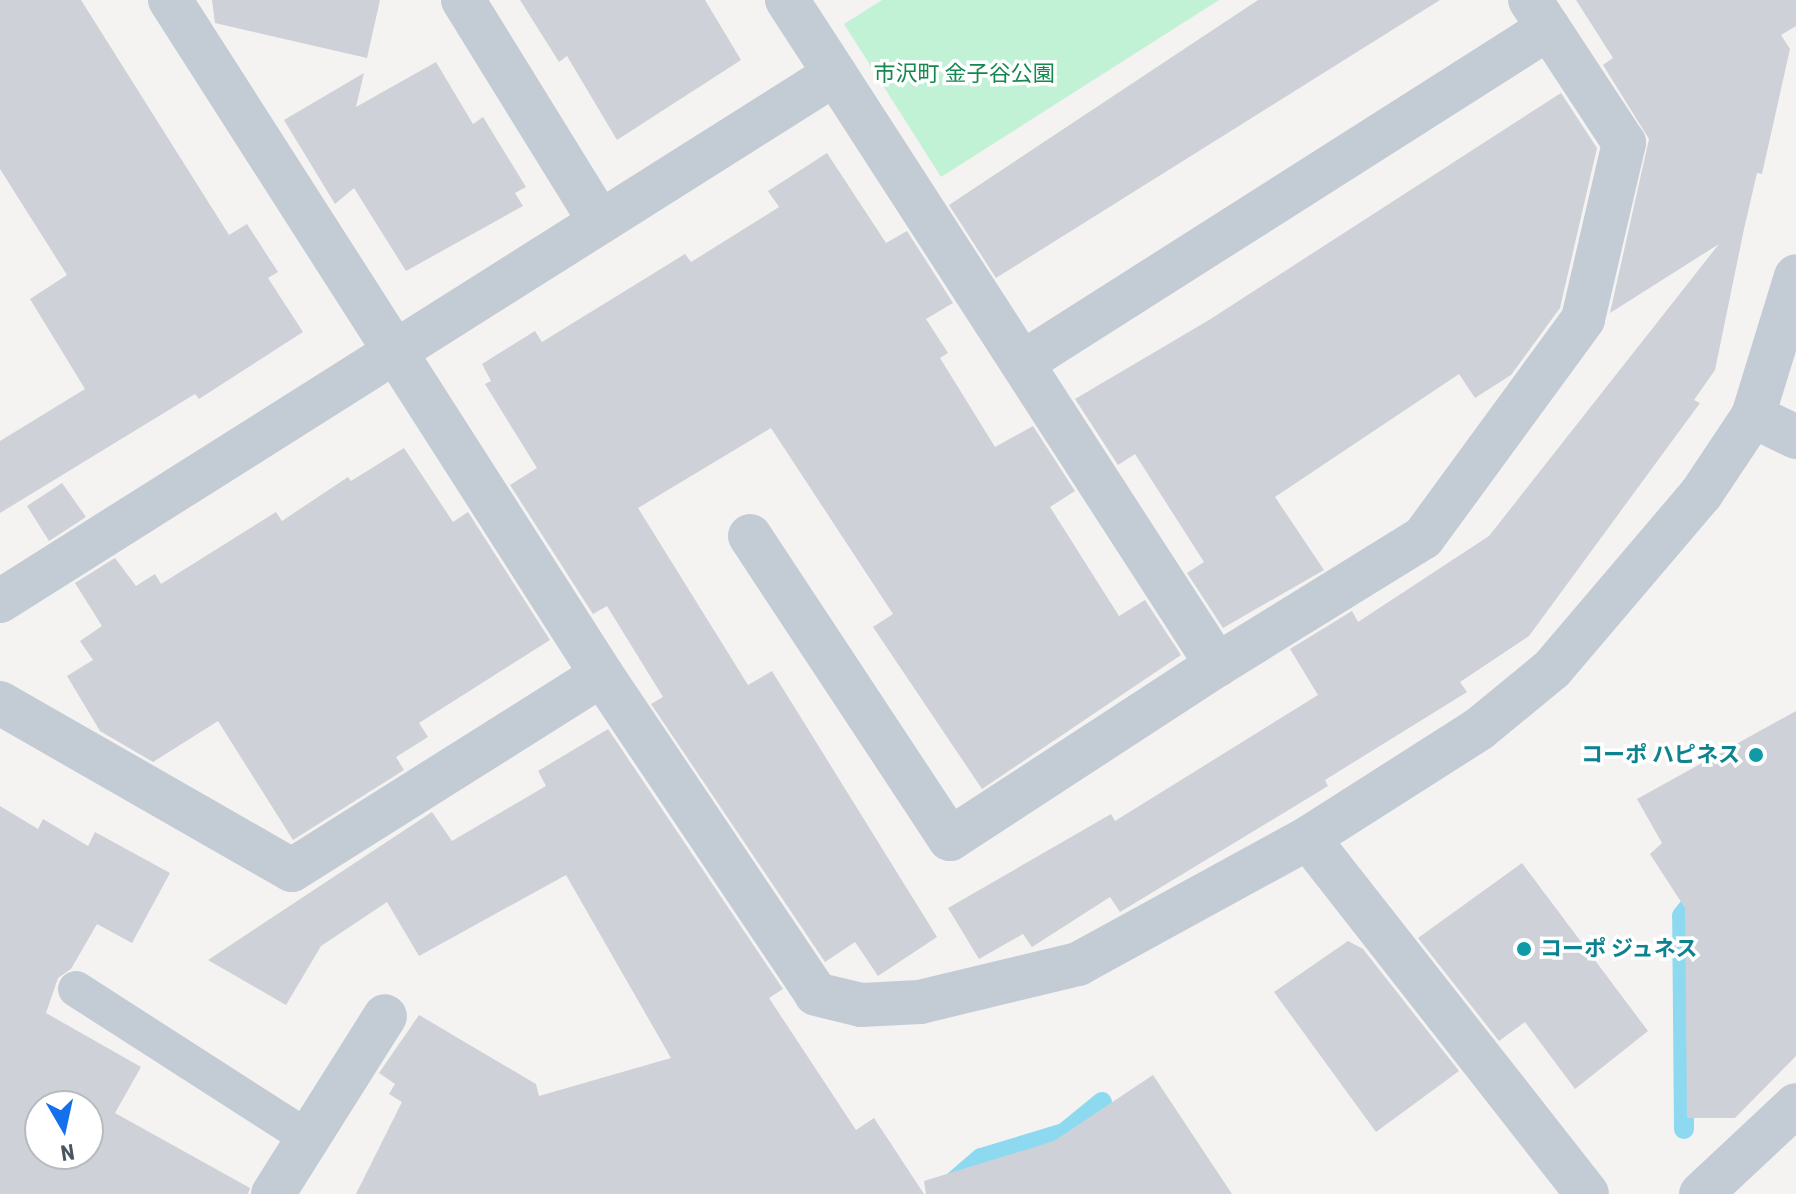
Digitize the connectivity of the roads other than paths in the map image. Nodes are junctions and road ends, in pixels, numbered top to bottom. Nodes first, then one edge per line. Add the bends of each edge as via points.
1 (170, 0) edge
2 (463, 0) edge
3 (787, 0) edge
4 (1539, 14) edge
5 (835, 74) junction
6 (600, 222) junction
7 (1796, 276) edge
8 (395, 352) junction
9 (1022, 363) junction
10 (1753, 416) junction
11 (1796, 437) edge
12 (750, 536) dead end
13 (0, 601) edge
14 (1217, 665) junction
15 (602, 675) junction
16 (0, 703) edge
17 (1308, 838) junction
18 (76, 989) dead end
19 (385, 1016) dead end
20 (1796, 1105) edge
21 (305, 1136) junction
22 (273, 1194) edge
23 (1587, 1194) edge
24 (1701, 1194) edge

1 - 8 street
2 - 6 street
3 - 5 street
4 - 9 street
4 - 14 street via 1624,143 1583,319 1423,538
5 - 6 street
5 - 9 street
6 - 8 street
7 - 10 street
8 - 13 street
8 - 15 street
9 - 14 street
10 - 11 street
10 - 17 street via 1656,553 1552,669 1479,729
12 - 14 street via 950,839
15 - 16 street via 292,870
15 - 17 street via 816,994 861,1005 920,1002 1078,964
17 - 23 street
18 - 21 lane
19 - 21 street
20 - 24 street
21 - 22 street

